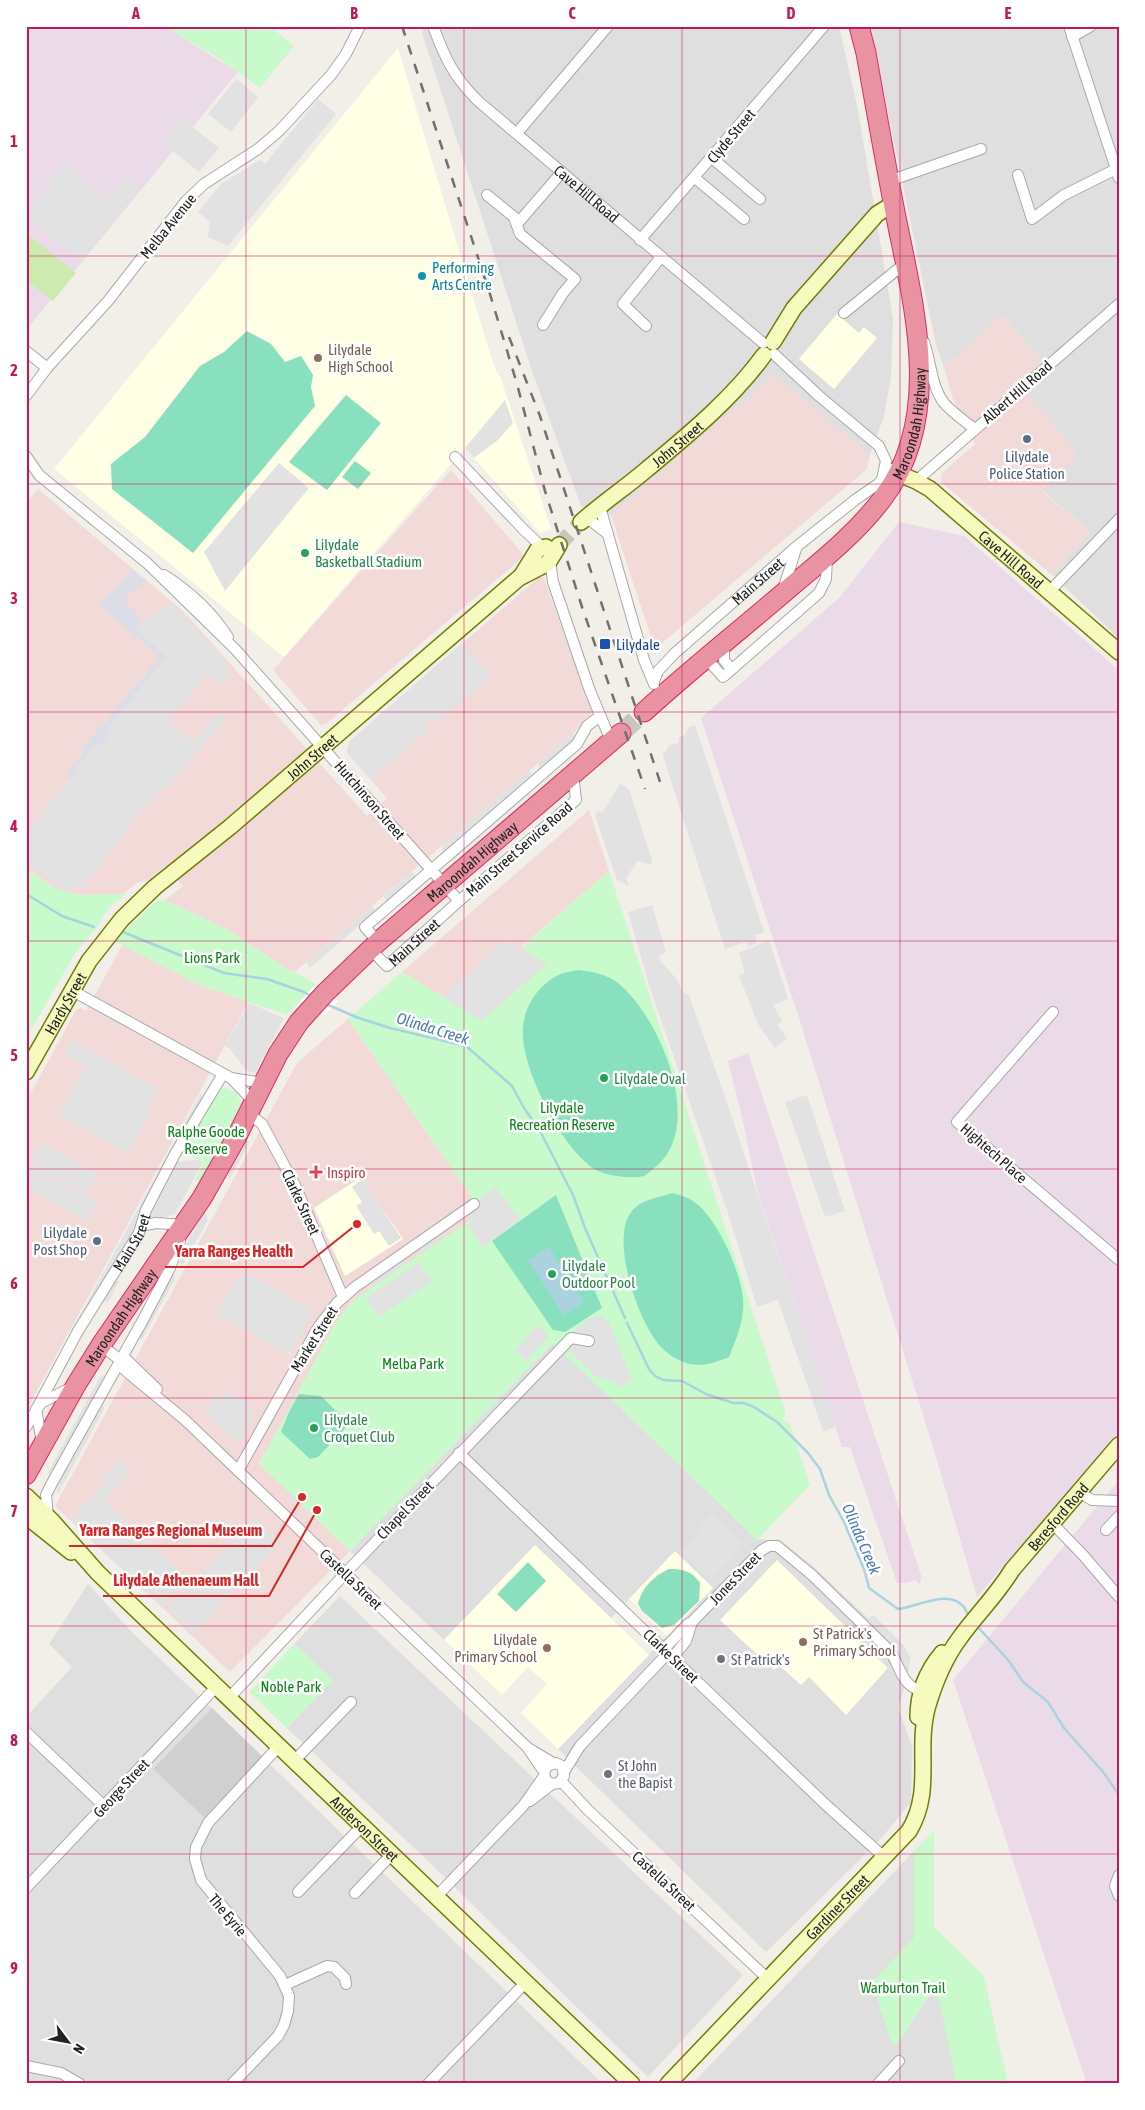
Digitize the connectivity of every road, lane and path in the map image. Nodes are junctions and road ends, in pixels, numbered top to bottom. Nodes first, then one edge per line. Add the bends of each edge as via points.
1 (360, 26) edge
2 (433, 26) edge
3 (608, 26) edge
4 (1069, 26) edge
5 (1091, 26) edge
6 (824, 28) edge
7 (856, 29) edge
8 (1072, 37) junction
9 (517, 133) junction
10 (981, 149) dead end
11 (712, 158) junction
12 (562, 172) junction
13 (1117, 173) edge
14 (1018, 174) dead end
15 (695, 178) junction
16 (890, 181) junction
17 (487, 195) dead end
18 (760, 199) dead end
19 (893, 204) junction
20 (744, 219) dead end
21 (517, 224) junction
22 (640, 240) junction
23 (661, 257) junction
24 (904, 264) junction
25 (1119, 304) edge
26 (844, 313) dead end
27 (916, 322) junction
28 (543, 325) dead end
29 (646, 326) dead end
30 (768, 348) junction
31 (26, 352) edge
32 (47, 368) junction
33 (26, 396) edge
34 (975, 429) junction
35 (26, 456) edge
36 (455, 457) dead end
37 (889, 477) junction
38 (916, 481) junction
39 (604, 501) junction
40 (1119, 519) edge
41 (581, 520) joint
42 (608, 534) junction
43 (796, 548) junction
44 (546, 552) junction
45 (827, 556) junction
46 (1049, 592) junction
47 (781, 595) junction
48 (724, 644) junction
49 (1119, 652) edge
50 (706, 658) junction
51 (731, 669) junction
52 (656, 690) junction
53 (644, 712) tunnel mouth
54 (600, 716) junction
55 (616, 737) joint
56 (324, 746) junction
57 (572, 774) junction
58 (431, 870) junction
59 (444, 885) junction
60 (459, 901) junction
61 (107, 936) joint
62 (377, 942) junction
63 (71, 990) junction
64 (1053, 1012) dead end
65 (26, 1072) edge
66 (227, 1076) junction
67 (264, 1083) junction
68 (251, 1108) junction
69 (474, 1204) dead end
70 (186, 1223) junction
71 (141, 1226) junction
72 (1119, 1260) edge
73 (343, 1297) junction
74 (590, 1341) dead end
75 (101, 1345) junction
76 (120, 1360) junction
77 (76, 1385) junction
78 (37, 1409) junction
79 (26, 1427) edge
80 (42, 1443) junction
81 (1119, 1445) edge
82 (459, 1453) junction
83 (1119, 1458) edge
84 (238, 1471) junction
85 (26, 1475) edge
86 (1082, 1494) junction
87 (26, 1496) edge
88 (1119, 1501) edge
89 (26, 1516) edge
90 (1119, 1516) edge
91 (48, 1517) junction
92 (1055, 1526) junction
93 (1106, 1530) dead end
94 (98, 1573) junction
95 (345, 1573) junction
96 (1119, 1597) edge
97 (668, 1653) junction
98 (216, 1687) junction
99 (926, 1693) junction
100 (229, 1698) junction
101 (350, 1702) dead end
102 (26, 1732) edge
103 (278, 1746) junction
104 (580, 1746) junction
105 (527, 1748) junction
106 (922, 1748) joint
107 (294, 1761) junction
108 (554, 1763) junction
109 (544, 1774) junction
110 (559, 1779) junction
111 (104, 1806) junction
112 (523, 1806) junction
113 (362, 1826) junction
114 (392, 1854) junction
115 (885, 1858) junction
116 (1119, 1875) edge
117 (26, 1888) edge
118 (298, 1892) dead end
119 (355, 1893) dead end
120 (1119, 1896) edge
121 (436, 1897) junction
122 (768, 1979) junction
123 (526, 1982) junction
124 (346, 1984) dead end
125 (285, 1985) junction
126 (899, 2061) dead end
127 (26, 2066) edge
128 (80, 2084) edge
129 (232, 2084) edge
130 (428, 2084) edge
131 (632, 2084) edge
132 (668, 2084) edge
133 (878, 2084) edge

1 - 32 street, Melba Avenue via 331,75 270,140 194,193 108,301
2 - 9 street, Cave Hill Road via 448,66 463,86
3 - 9 street
4 - 8 street
5 - 8 street
6 - 11 street, Clyde Street
7 - 16 highway, Maroondah Highway
8 - 13 street
9 - 12 street, Cave Hill Road
10 - 16 street
11 - 15 street, Clyde Street
11 - 18 street
12 - 21 street
12 - 22 street, Cave Hill Road
13 - 14 street via 1064,195 1032,219
15 - 20 street
15 - 22 street, Clyde Street
16 - 19 highway, Maroondah Highway
17 - 21 street via 514,217
19 - 24 highway, Maroondah Highway
19 - 30 main road, John Street via 877,214 794,308
21 - 28 street via 520,234 575,279
22 - 23 street, Cave Hill Road
23 - 29 street via 622,304
23 - 30 street, Cave Hill Road
24 - 26 street
24 - 27 highway, Maroondah Highway
25 - 34 street, Albert Hill Road
27 - 34 street via 939,393 952,411
27 - 37 highway, Maroondah Highway via 920,392 907,452
30 - 37 street, Cave Hill Road via 819,396 876,442 883,453
30 - 39 main road, John Street via 737,389 645,470
31 - 32 street
32 - 33 street, Melba Avenue
34 - 38 street, Albert Hill Road
35 - 56 street, Hutchinson Street via 48,483 147,564 179,584 197,606 218,622 235,649
36 - 44 street
37 - 38 main road, Cave Hill Road
37 - 43 street, Main Street
37 - 45 highway, Maroondah Highway via 884,497
38 - 46 main road, Cave Hill Road via 941,498
39 - 41 main road, John Street
39 - 42 street via 601,511
40 - 46 street
41 - 42 street via 591,521
42 - 52 street via 644,660
43 - 47 street
43 - 52 street, Main Street via 667,659 658,671
44 - 54 street via 553,582
44 - 56 main road, John Street
45 - 47 highway, Maroondah Highway
45 - 51 street via 826,579 819,593
46 - 49 main road, Cave Hill Road
47 - 48 highway, Maroondah Highway
48 - 50 highway, Maroondah Highway
48 - 51 street via 724,660
50 - 51 street via 723,677
50 - 52 highway, Maroondah Highway
52 - 53 highway, Maroondah Highway
54 - 55 street
54 - 58 street via 587,726 576,744
55 - 57 highway, Maroondah Highway
56 - 58 street, Hutchinson Street
56 - 61 main road, John Street via 155,887
57 - 59 highway, Maroondah Highway
57 - 60 street, Main Street Service Road via 576,800
58 - 59 street, Hutchinson Street
58 - 62 street via 364,927
59 - 60 street, Main Street Service Road
59 - 62 highway, Maroondah Highway
60 - 62 street, Main Street via 387,966
61 - 63 main road, Hardy Street
62 - 67 highway, Maroondah Highway via 311,1008 294,1030
63 - 65 main road, Hardy Street
63 - 66 street, Clarke Street
64 - 72 street, Hightech Place via 957,1122
66 - 67 street, Clarke Street
66 - 68 street, Clarke Street
66 - 71 street, Main Street via 175,1154
67 - 68 highway, Maroondah Highway
68 - 70 highway, Maroondah Highway
68 - 73 street, Clarke Street via 294,1185
69 - 73 street, Market Street
70 - 71 street via 156,1222
70 - 75 highway, Maroondah Highway
70 - 76 street via 170,1268
71 - 78 street, Main Street via 78,1331
73 - 84 street, Market Street via 319,1326
74 - 82 street, Chapel Street via 571,1338
75 - 76 street, Castella Street
75 - 77 highway, Maroondah Highway
76 - 84 street, Castella Street via 121,1367 175,1411
76 - 91 street via 48,1490
77 - 78 street via 50,1397
77 - 80 highway, Maroondah Highway
78 - 79 street, Main Street
78 - 80 street
80 - 85 highway, Maroondah Highway
81 - 86 main road, Beresford Road
82 - 95 street, Chapel Street
82 - 97 street, Clarke Street
83 - 86 main road, Beresford Road
84 - 95 street, Castella Street
86 - 88 street via 1095,1501
86 - 92 main road, Beresford Road
87 - 91 main road, Anderson Street
89 - 94 main road, Anderson Street
90 - 93 street
91 - 94 main road, Anderson Street
92 - 96 street
92 - 99 main road, Beresford Road via 1012,1570 1000,1590 935,1662 926,1676
94 - 98 main road, Anderson Street
95 - 100 street, Chapel Street
95 - 105 street, Castella Street
97 - 99 street, Jones Street via 686,1641 692,1622 762,1550 772,1545 779,1546 890,1651 906,1683
97 - 104 street, Jones Street
97 - 115 street, Clarke Street
98 - 100 main road, Anderson Street
98 - 111 street, George Street
99 - 106 main road, Beresford Road via 918,1720
100 - 103 main road, Anderson Street
101 - 107 street
102 - 111 street
103 - 107 main road, Anderson Street
103 - 125 street, The Eyrie via 208,1823 196,1847 195,1859 197,1872 207,1890
104 - 108 street, Jones Street
104 - 110 street, Jones Street
105 - 108 street, Castella Street
105 - 109 street, Castella Street
106 - 115 main road, Gardiner Street via 920,1811 909,1831
107 - 113 main road, Anderson Street
108 - 109 street via 547,1766
108 - 110 street via 562,1766
109 - 110 street via 546,1781
109 - 112 street, Jones Street
110 - 112 street, Jones Street
110 - 122 street, Castella Street
111 - 117 street, George Street
112 - 121 street, Jones Street
113 - 114 main road, Anderson Street
113 - 118 street
114 - 119 street
114 - 121 main road, Anderson Street
115 - 122 main road, Gardiner Street
116 - 120 street via 1115,1886
121 - 123 main road, Anderson Street
122 - 132 main road, Gardiner Street
123 - 130 street
123 - 131 main road, Anderson Street
124 - 125 street via 345,1978 334,1967 327,1966
125 - 129 street, The Eyrie via 289,1996 284,2025 278,2036
126 - 133 street
127 - 128 street via 61,2073

